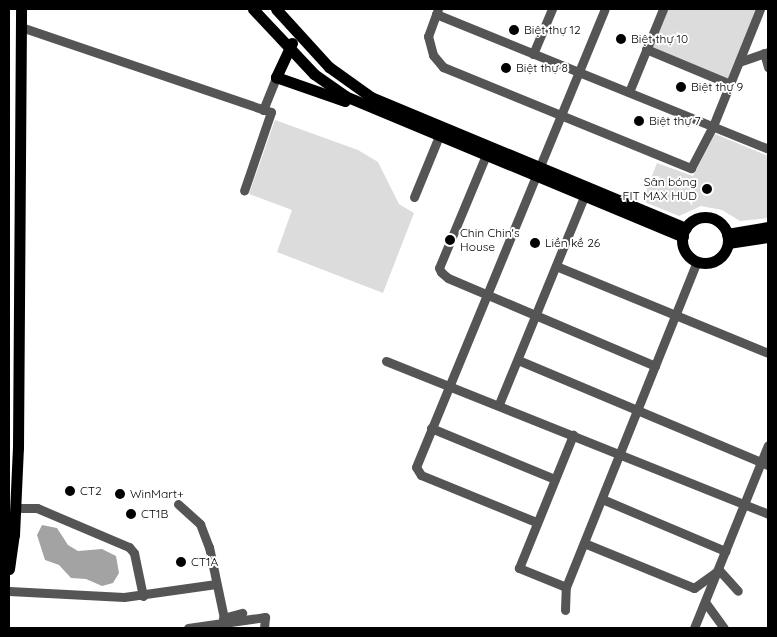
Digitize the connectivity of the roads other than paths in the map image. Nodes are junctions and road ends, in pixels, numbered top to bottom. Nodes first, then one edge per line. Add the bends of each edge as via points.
1 (22, 9) edge
2 (254, 9) edge
3 (276, 9) edge
4 (550, 9) edge
5 (605, 9) edge
6 (663, 9) edge
7 (760, 9) edge
8 (437, 12) edge
9 (21, 27) junction
10 (299, 36) junction
11 (288, 46) junction
12 (646, 49) junction
13 (766, 52) edge
14 (533, 54) junction
15 (739, 62) junction
16 (768, 67) edge
17 (580, 72) junction
18 (276, 77) junction
19 (730, 84) junction
20 (629, 92) junction
21 (364, 106) junction
22 (263, 110) junction
23 (562, 117) junction
24 (713, 126) junction
25 (439, 136) junction
26 (768, 149) edge
27 (486, 155) junction
28 (538, 172) junction
29 (244, 191) dead end
30 (414, 197) dead end
31 (584, 197) junction
32 (768, 227) edge
33 (684, 232) junction
34 (768, 236) edge
35 (728, 238) junction
36 (697, 262) junction
37 (556, 266) junction
38 (486, 294) junction
39 (536, 315) junction
40 (675, 315) junction
41 (768, 353) edge
42 (518, 360) junction
43 (386, 361) dead end
44 (656, 366) junction
45 (449, 384) junction
46 (499, 404) junction
47 (638, 409) junction
48 (431, 428) junction
49 (573, 435) junction
50 (768, 446) edge
51 (620, 454) junction
52 (765, 464) edge
53 (555, 479) junction
54 (602, 499) junction
55 (178, 504) dead end
56 (744, 504) junction
57 (16, 508) junction
58 (768, 514) edge
59 (536, 522) junction
60 (584, 543) junction
61 (725, 551) junction
62 (9, 569) edge
63 (719, 570) junction
64 (216, 584) junction
65 (566, 587) junction
66 (9, 591) edge
67 (738, 591) dead end
68 (143, 596) junction
69 (705, 602) junction
70 (565, 610) dead end
71 (242, 614) dead end
72 (224, 618) junction
73 (204, 620) dead end
74 (188, 628) edge
75 (264, 628) edge
76 (694, 628) edge
77 (724, 628) edge

1 - 9 main road
2 - 11 main road
3 - 10 main road
4 - 14 street
5 - 17 street
6 - 12 street
7 - 15 street
8 - 14 street
8 - 23 street via 428,36 433,55 443,68
9 - 22 street
9 - 57 main road
10 - 11 main road
10 - 28 main road via 329,67 358,90
11 - 18 main road
11 - 21 main road via 322,81
12 - 19 street
12 - 20 street
13 - 15 street
13 - 16 street
14 - 17 street
15 - 19 street
17 - 20 street
17 - 23 street
18 - 21 main road via 328,97
18 - 22 street
19 - 24 street
20 - 24 street
21 - 25 main road
22 - 29 street via 271,112
23 - 24 street via 691,168
23 - 28 street
24 - 26 street
25 - 27 main road
25 - 30 street
27 - 28 main road
27 - 38 street via 439,268 448,278
28 - 31 main road
28 - 33 main road
28 - 38 street
31 - 33 main road
31 - 37 street
32 - 35 main road
33 - 35 main road via 696,219 709,218 721,223
33 - 36 main road via 686,253
34 - 35 main road
35 - 36 main road via 718,259
36 - 40 street
37 - 39 street
37 - 40 street
38 - 39 street
38 - 45 street
39 - 42 street
39 - 44 street
40 - 41 street
40 - 44 street
42 - 46 street
42 - 47 street
43 - 45 street
44 - 47 street
45 - 46 street
45 - 48 street
46 - 49 street
47 - 51 street
47 - 52 street
48 - 53 street
48 - 59 street via 416,467 421,475
49 - 51 street
49 - 53 street
50 - 52 street
51 - 54 street
51 - 56 street
52 - 56 street
53 - 59 street
54 - 60 street
54 - 61 street
55 - 64 street via 200,524
56 - 58 street
56 - 61 street
57 - 62 main road
57 - 68 street via 37,508 129,547 134,553
59 - 65 street via 519,568
60 - 63 street via 694,588
60 - 65 street
61 - 63 street
63 - 67 street
63 - 69 street
64 - 68 street
64 - 72 street
65 - 70 street
66 - 68 street
69 - 76 street
69 - 77 street
71 - 72 street
72 - 73 street
74 - 75 street via 264,617

